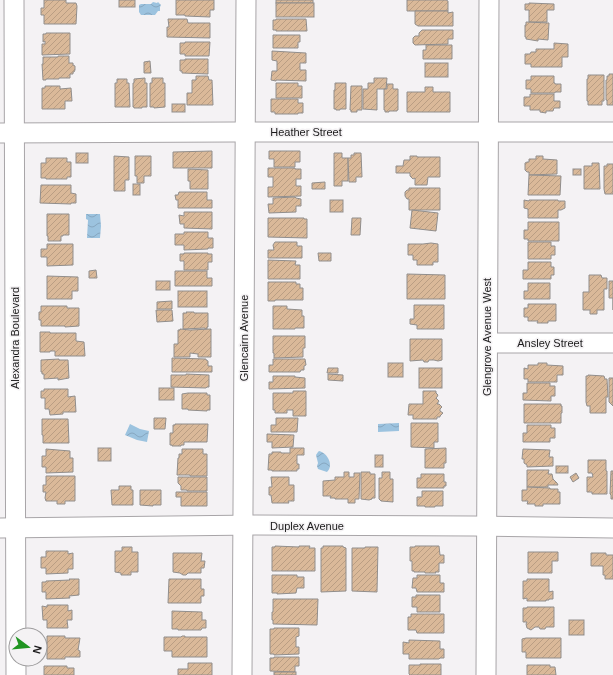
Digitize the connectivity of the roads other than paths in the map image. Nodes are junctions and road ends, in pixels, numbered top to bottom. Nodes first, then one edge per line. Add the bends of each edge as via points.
1 (14, 0) edge
2 (246, 0) edge
3 (489, 0) edge
4 (245, 132) junction
5 (613, 132) edge
6 (7, 133) edge
7 (489, 133) junction
8 (488, 342) junction
9 (613, 344) edge
10 (243, 526) junction
11 (487, 526) junction
12 (8, 528) edge
13 (613, 528) edge
14 (16, 675) edge
15 (242, 675) edge
16 (486, 675) edge

1 - 6 street, Alexandra Boulevard
2 - 4 street, Glencairn Avenue
3 - 7 street, Glengrove Avenue West
4 - 6 street, Heather Street
4 - 7 street, Heather Street
4 - 10 street, Glencairn Avenue
5 - 7 street, Heather Street
6 - 12 street, Alexandra Boulevard
7 - 8 street, Glengrove Avenue West
8 - 9 street, Ansley Street
8 - 11 street, Glengrove Avenue West
10 - 11 street, Duplex Avenue
10 - 12 street, Duplex Avenue
10 - 15 street, Glencairn Avenue
11 - 13 street, Duplex Avenue
11 - 16 street, Glengrove Avenue West
12 - 14 street, Alexandra Boulevard

